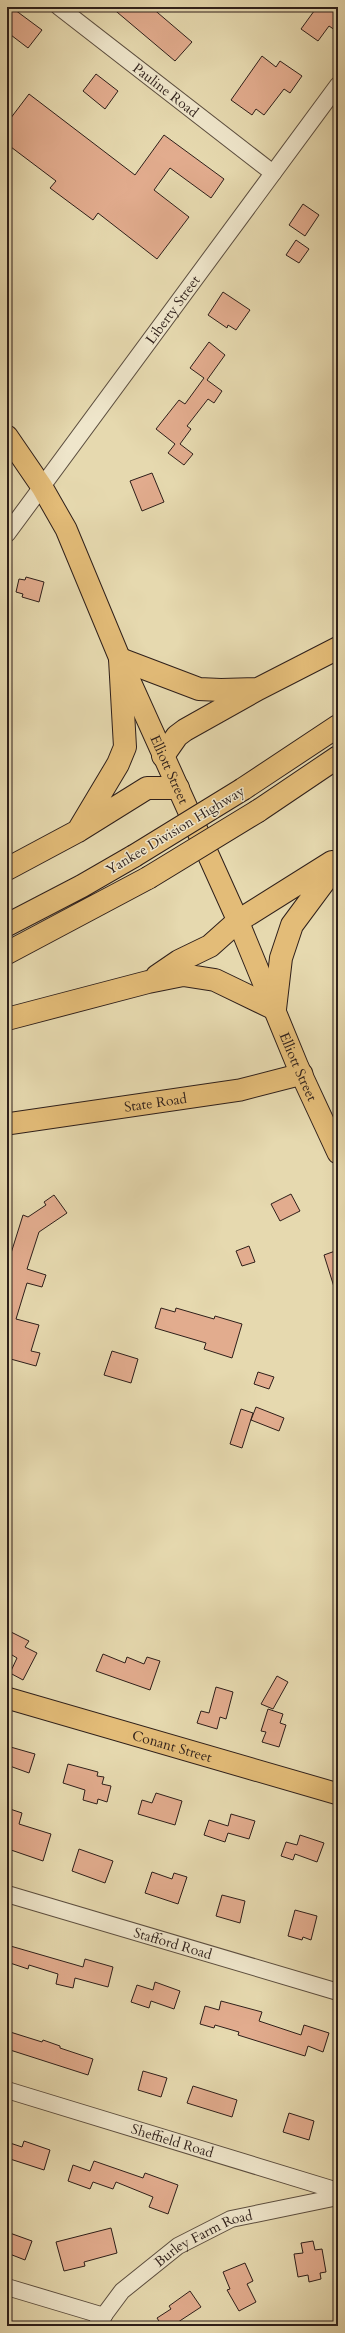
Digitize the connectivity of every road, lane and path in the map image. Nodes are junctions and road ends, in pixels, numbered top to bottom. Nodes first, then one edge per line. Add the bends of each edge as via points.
1 (59, 7) edge
2 (338, 85) edge
3 (273, 173) junction
4 (7, 436) edge
5 (42, 487) junction
6 (7, 534) edge
7 (338, 648) edge
8 (120, 659) junction
9 (258, 689) junction
10 (338, 726) edge
11 (163, 756) junction
12 (338, 756) edge
13 (178, 788) junction
14 (78, 831) junction
15 (338, 858) edge
16 (338, 863) edge
17 (7, 869) edge
18 (238, 921) junction
19 (7, 925) edge
20 (7, 953) edge
21 (148, 982) junction
22 (275, 1009) junction
23 (7, 1018) edge
24 (302, 1074) junction
25 (7, 1124) edge
26 (338, 1153) edge
27 (7, 1698) edge
28 (338, 1794) edge
29 (7, 1894) edge
30 (338, 1992) edge
31 (7, 2090) edge
32 (338, 2190) edge
33 (338, 2197) edge
34 (7, 2287) edge
35 (100, 2321) edge

1 - 3 street, Pauline Road
2 - 3 street, Liberty Street
3 - 5 street, Liberty Street
4 - 5 main road, Elliott Street
5 - 6 street, Liberty Street
5 - 8 main road, Elliott Street via 66,529
7 - 9 highway
8 - 9 highway via 199,689
8 - 11 main road, Elliott Street
8 - 14 highway via 125,747 118,764
9 - 11 highway via 177,736
10 - 19 highway, Yankee Division Highway, bridge via 243,789 134,856
11 - 13 main road, Elliott Street
12 - 20 highway, Yankee Division Highway, bridge via 258,811 148,878
13 - 14 highway via 147,788
13 - 18 main road, Elliott Street
14 - 17 highway
15 - 18 highway
16 - 22 highway via 292,925 281,958
18 - 21 highway via 210,946 179,961
18 - 22 main road, Elliott Street
21 - 22 highway via 183,975 208,978
21 - 23 highway
22 - 24 main road, Elliott Street
24 - 25 main road, State Road via 240,1090
24 - 26 main road, Elliott Street
27 - 28 main road, Conant Street
29 - 30 street, Stafford Road
31 - 32 street, Sheffield Road
33 - 35 street, Burley Farm Road via 231,2219 178,2246 122,2291
34 - 35 street

